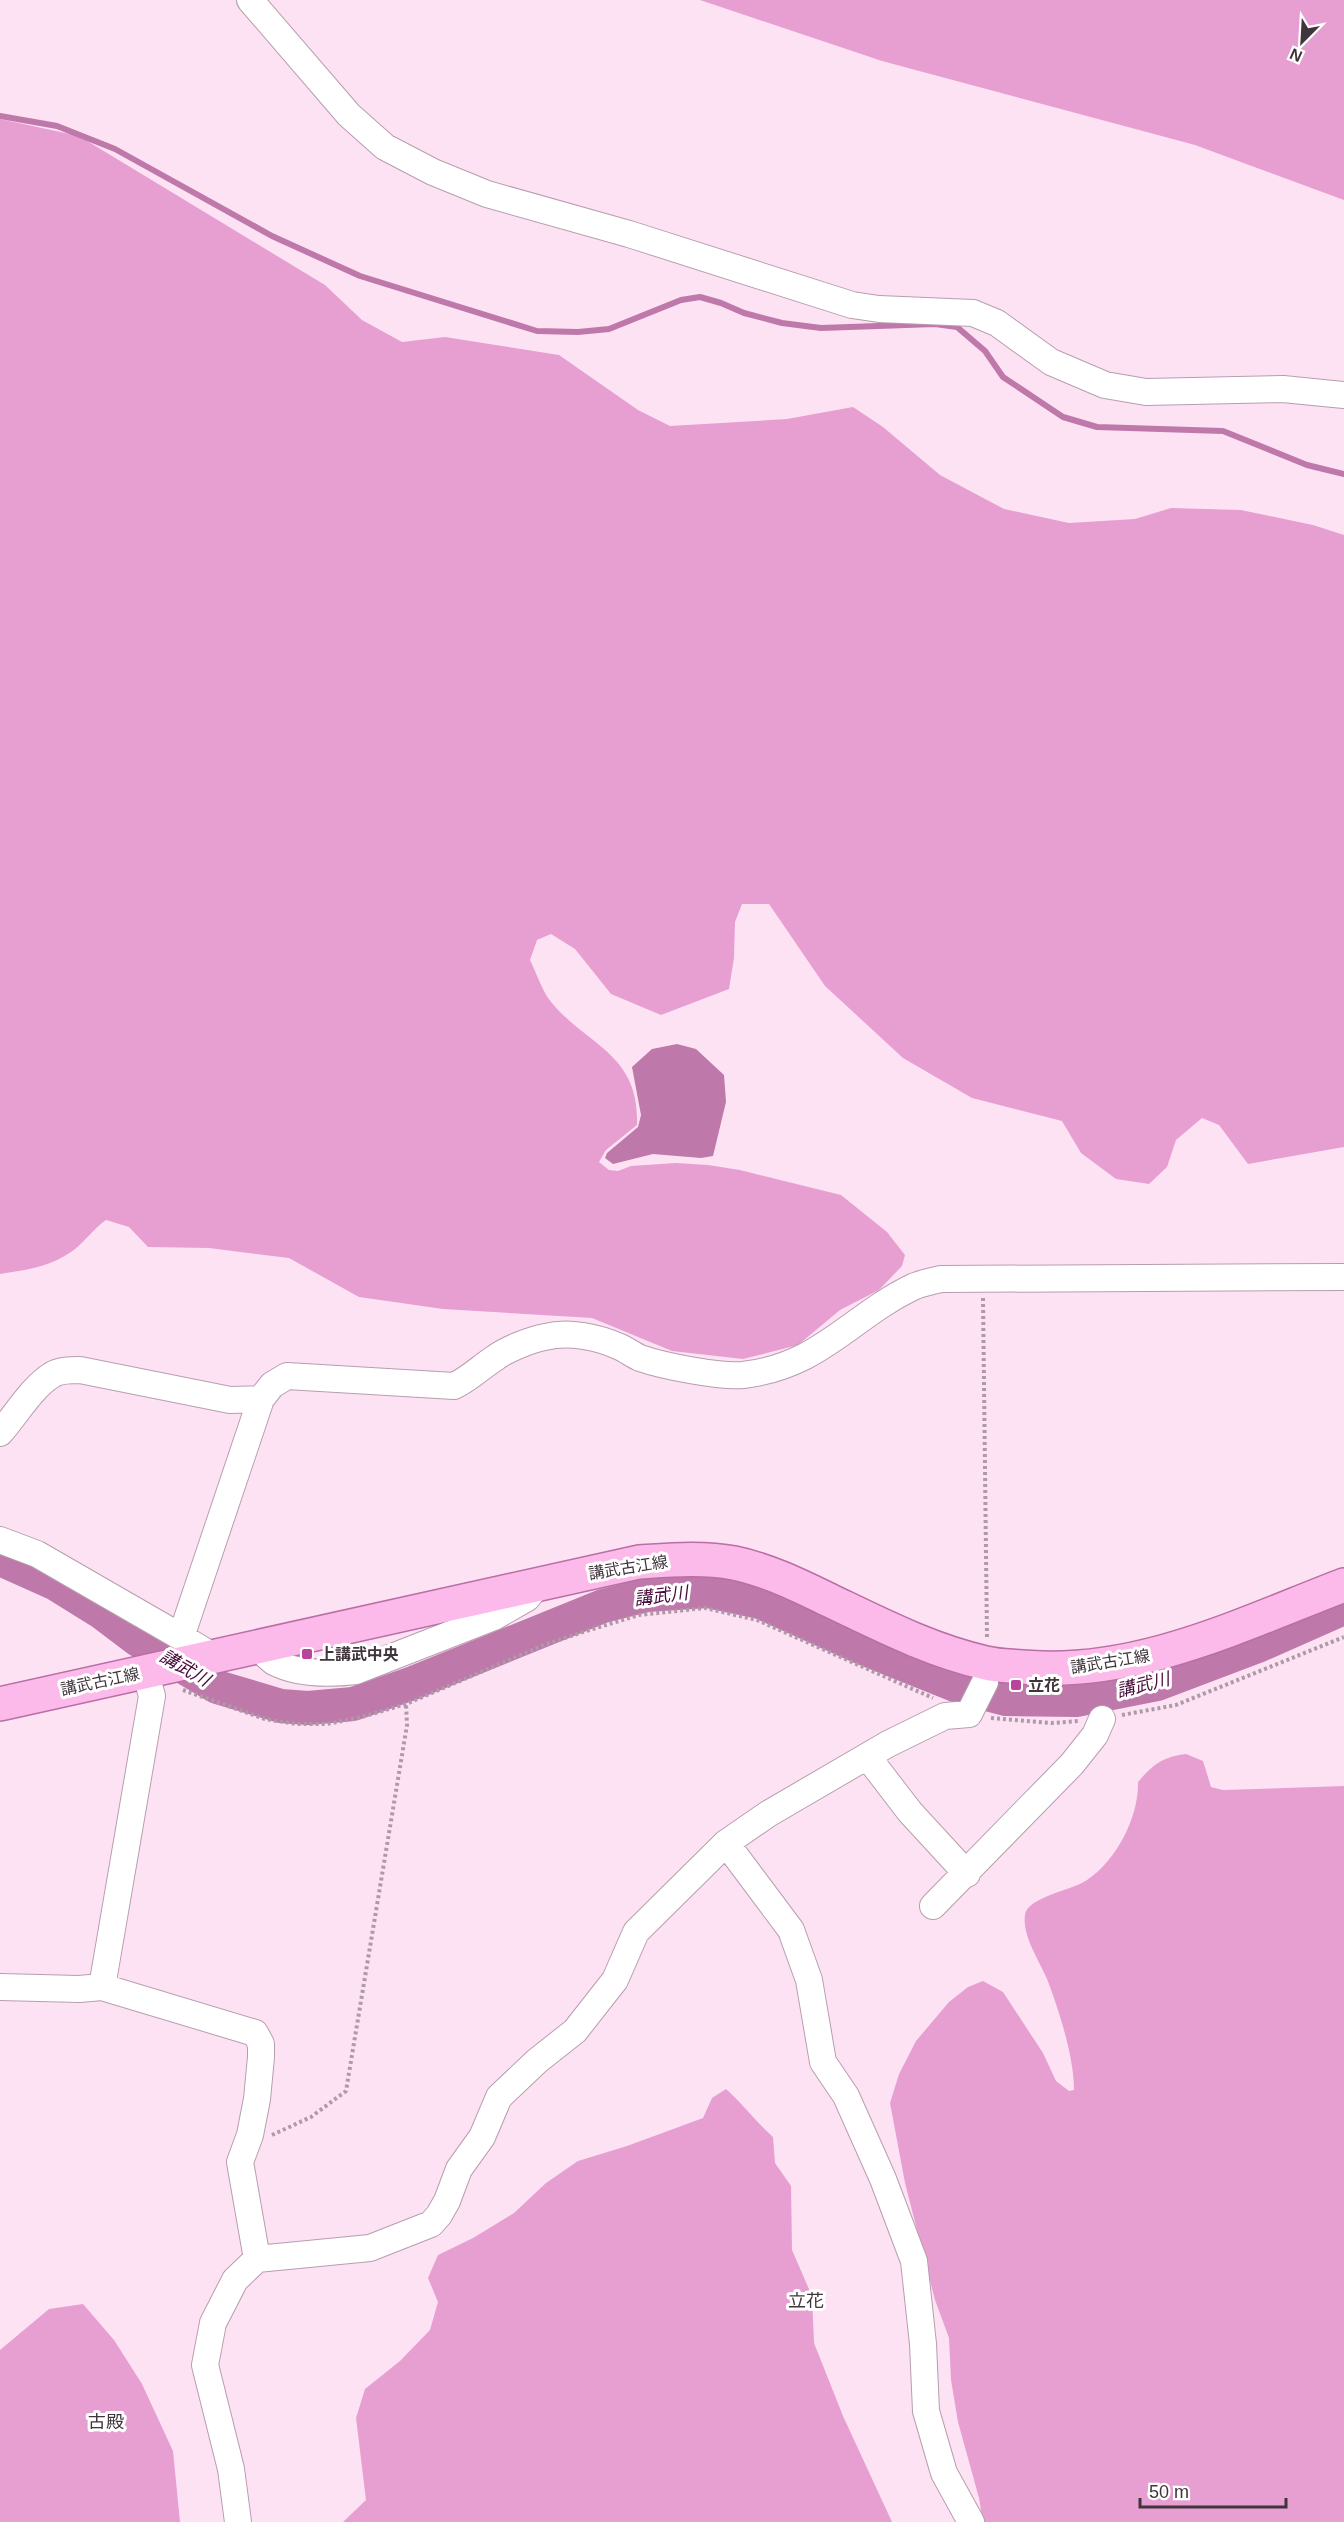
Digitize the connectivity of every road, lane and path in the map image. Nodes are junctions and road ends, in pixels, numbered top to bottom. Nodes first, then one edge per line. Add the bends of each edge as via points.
1 (250, 0) edge
2 (1344, 395) edge
3 (983, 1277) junction
4 (1344, 1277) edge
5 (261, 1399) junction
6 (0, 1433) edge
7 (0, 1540) edge
8 (540, 1582) junction
9 (1344, 1585) edge
10 (1344, 1636) edge
11 (256, 1646) junction
12 (196, 1650) junction
13 (152, 1670) junction
14 (986, 1673) junction
15 (934, 1699) dead end
16 (0, 1704) edge
17 (406, 1704) junction
18 (972, 1710) junction
19 (1102, 1719) junction
20 (867, 1756) junction
21 (726, 1843) junction
22 (967, 1874) junction
23 (933, 1906) dead end
24 (0, 1987) edge
25 (102, 1987) junction
26 (250, 2135) junction
27 (257, 2259) junction
28 (238, 2522) edge
29 (970, 2522) edge

1 - 2 street via 349,115 385,147 488,195 629,234 852,305 974,313 997,323 1052,362 1105,385 1146,392 1282,389
3 - 4 street
3 - 5 street via 941,1279 915,1286 804,1358 773,1370 741,1375 695,1370 640,1358 589,1336 545,1336 497,1356 454,1386 297,1375 272,1385
3 - 14 path
5 - 6 street via 230,1400 80,1370 65,1371 43,1382
5 - 12 street
7 - 12 street via 37,1554
8 - 11 main road, 講武古江線
8 - 11 street via 527,1598 494,1617 356,1671 292,1668 273,1661
8 - 14 main road, 講武古江線 via 639,1562 682,1559 734,1563 781,1577
9 - 14 main road, 講武古江線 via 1180,1649 1109,1665
10 - 19 path via 1176,1705
11 - 12 main road, 講武古江線
12 - 13 main road, 講武古江線
13 - 16 main road, 講武古江線
13 - 17 path via 177,1687 236,1711 296,1724 327,1724
13 - 25 street via 152,1696
14 - 18 street
15 - 17 path via 757,1620 705,1608 639,1615 583,1632
17 - 26 path via 405,1737 346,2091 280,2134
18 - 19 path via 1052,1723
18 - 20 street via 945,1716
19 - 22 street via 1095,1735 1072,1764
20 - 21 street
20 - 22 street via 910,1812
21 - 27 street via 636,1932 615,1980 575,2031 499,2097 482,2138 459,2169 443,2208 431,2224 370,2248
21 - 29 street via 791,1930 809,1980 823,2062 846,2096 914,2261 926,2411 944,2473
22 - 23 street
24 - 25 street
25 - 26 street via 255,2033 261,2044 261,2057
26 - 27 street via 240,2162
27 - 28 street via 235,2280 213,2323 205,2365 231,2469

